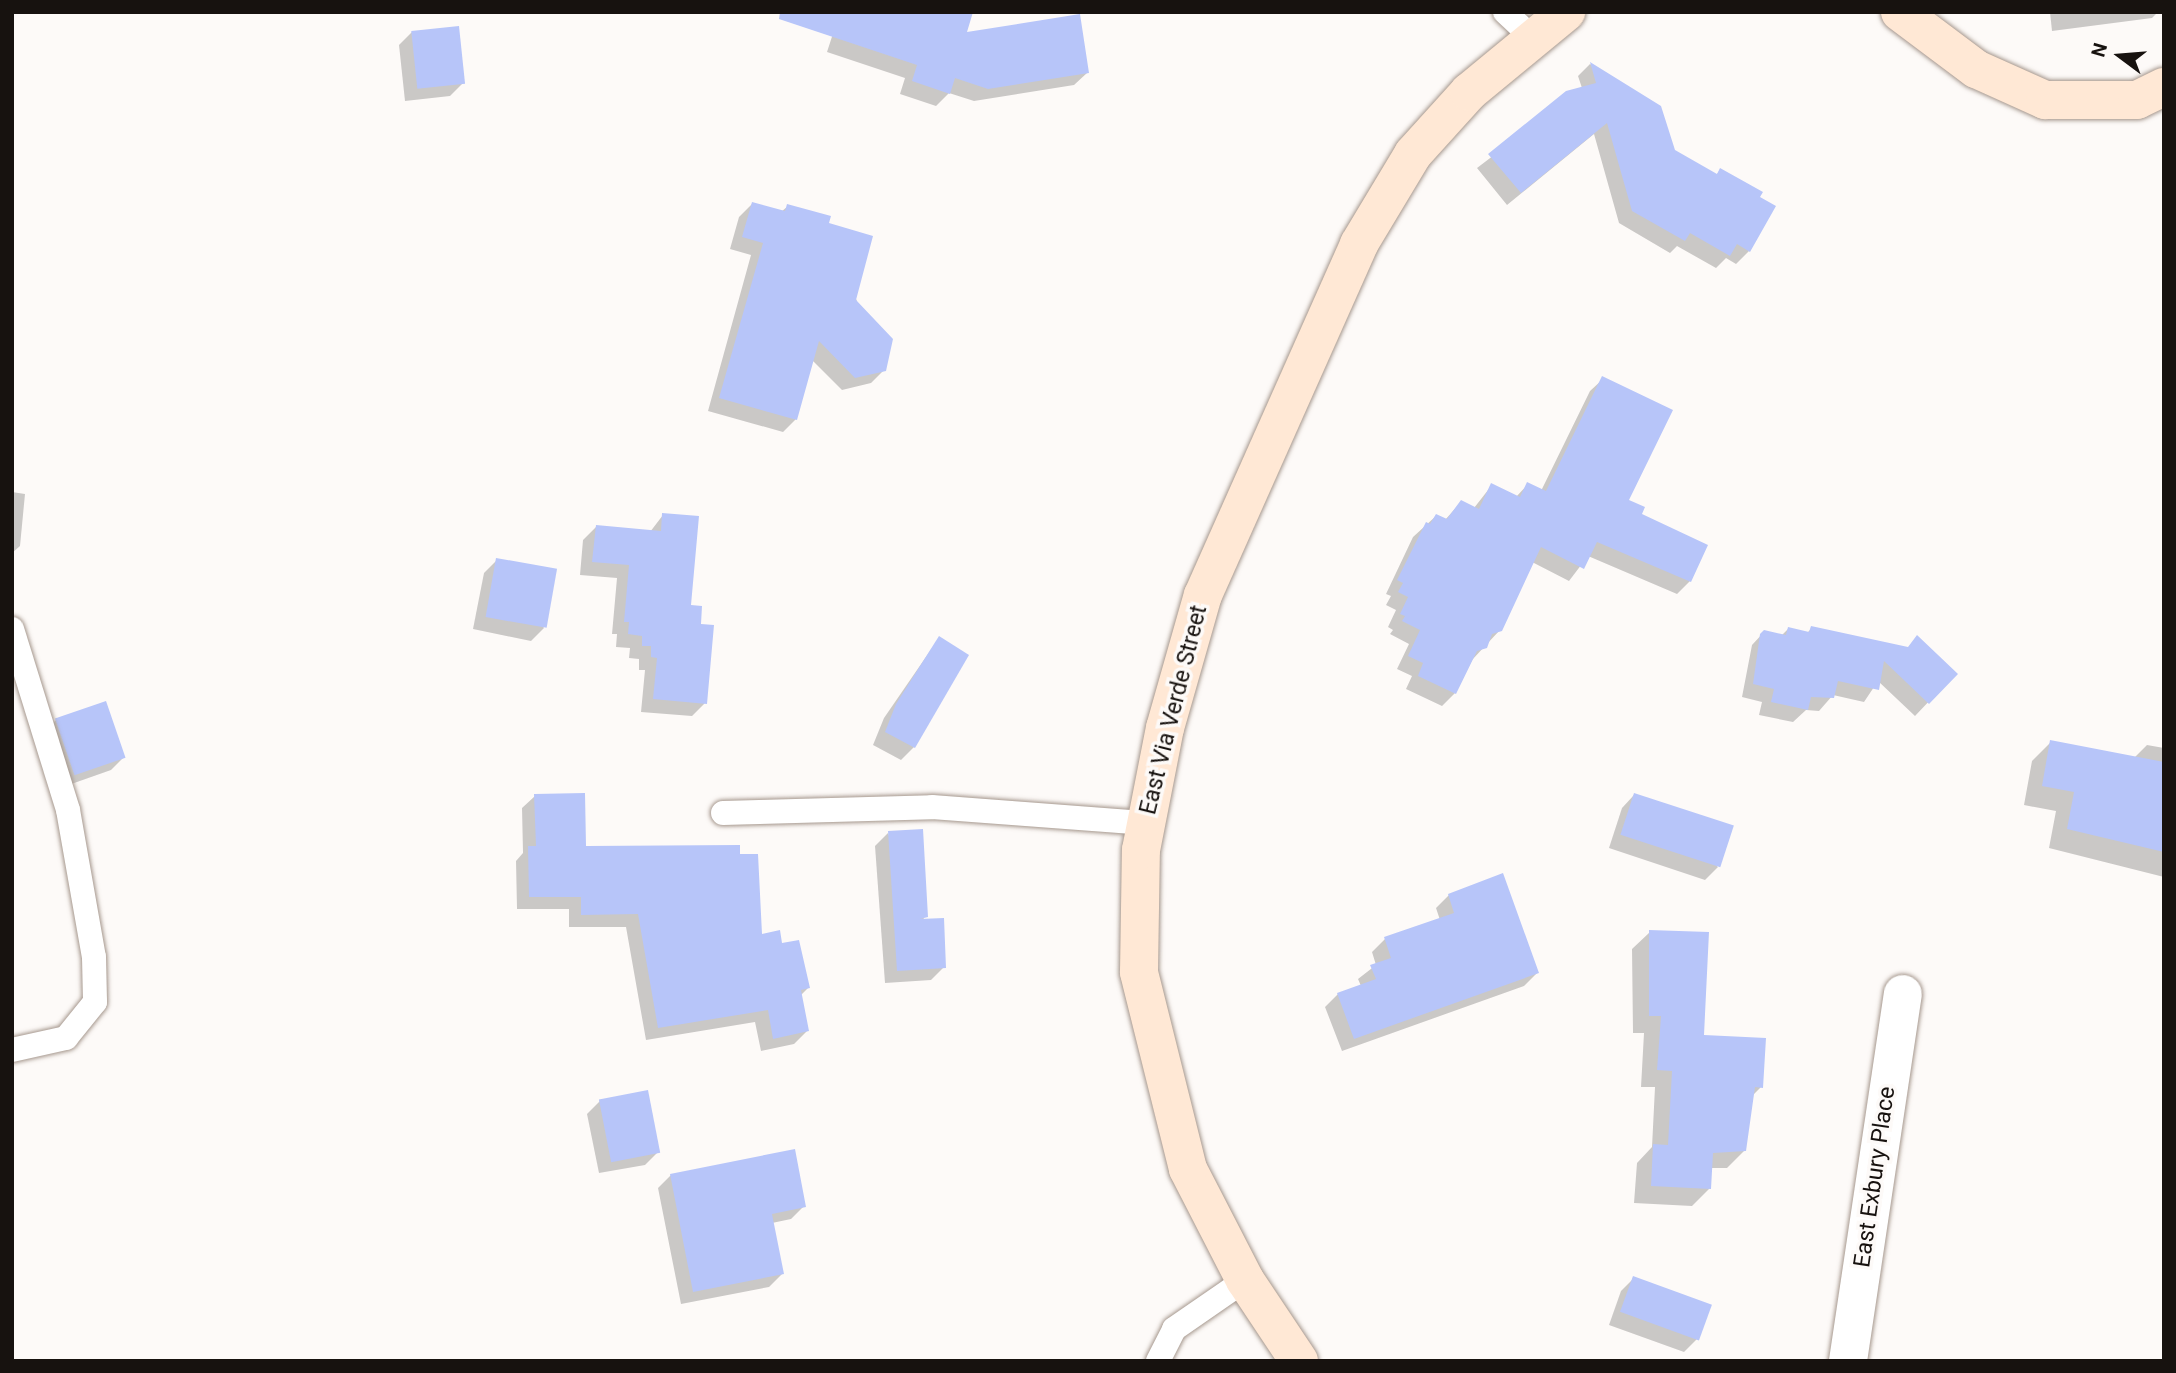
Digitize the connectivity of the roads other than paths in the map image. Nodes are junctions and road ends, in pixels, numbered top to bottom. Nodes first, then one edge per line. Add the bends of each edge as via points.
1 (1566, 12) edge
2 (1900, 12) edge
3 (1518, 24) edge
4 (2164, 87) edge
5 (12, 629) edge
6 (723, 813) dead end
7 (1146, 823) junction
8 (1903, 994) dead end
9 (12, 1050) edge
10 (1245, 1280) junction
11 (1158, 1361) edge
12 (1299, 1361) edge
13 (1848, 1361) edge

1 - 3 street, East Via Verde Street
2 - 4 street via 1976,69 2045,100 2137,100
3 - 7 street, East Via Verde Street via 1469,92 1413,154 1359,244 1203,595 1165,728
5 - 9 lane via 68,810 93,957 95,1002 66,1038
6 - 7 lane via 932,807
7 - 10 street, East Via Verde Street via 1141,850 1139,972 1188,1169
8 - 13 street, East Exbury Place
10 - 11 lane via 1174,1329
10 - 12 street, East Via Verde Street

